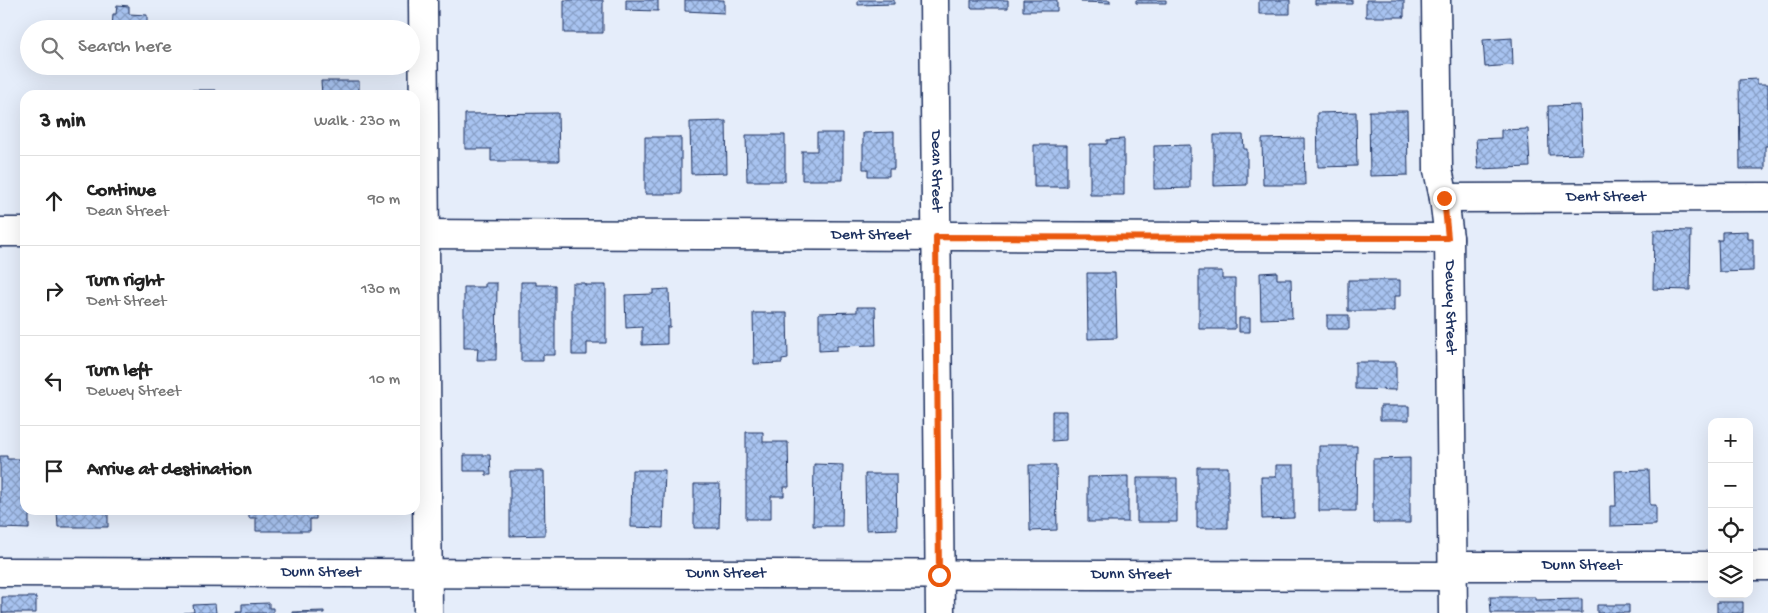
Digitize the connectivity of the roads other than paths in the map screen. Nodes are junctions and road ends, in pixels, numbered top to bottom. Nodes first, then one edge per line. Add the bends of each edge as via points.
1 (423, 0) edge
2 (934, 0) edge
3 (1436, 0) edge
4 (1768, 197) edge
5 (1444, 198) junction
6 (0, 232) edge
7 (20, 232) edge
8 (420, 234) edge
9 (936, 237) junction
10 (1448, 238) junction
11 (1708, 566) edge
12 (1753, 566) edge
13 (1768, 566) edge
14 (1453, 571) junction
15 (0, 572) edge
16 (427, 574) junction
17 (939, 575) junction
18 (428, 613) edge
19 (940, 613) edge
20 (1453, 613) edge

1 - 8 street
2 - 9 street, Dean Street
3 - 5 street, Dewey Street via 1438,170
4 - 5 street, Dent Street
5 - 10 street, Dewey Street
6 - 7 street
8 - 9 street, Dent Street
8 - 16 street
9 - 10 street, Dent Street
9 - 17 street, Dean Street
10 - 14 street, Dewey Street
11 - 14 street, Dunn Street
12 - 13 street
14 - 17 street, Dunn Street
14 - 20 street, Dewey Street
15 - 16 street, Dunn Street
16 - 17 street, Dunn Street
16 - 18 street
17 - 19 street, Dean Street

